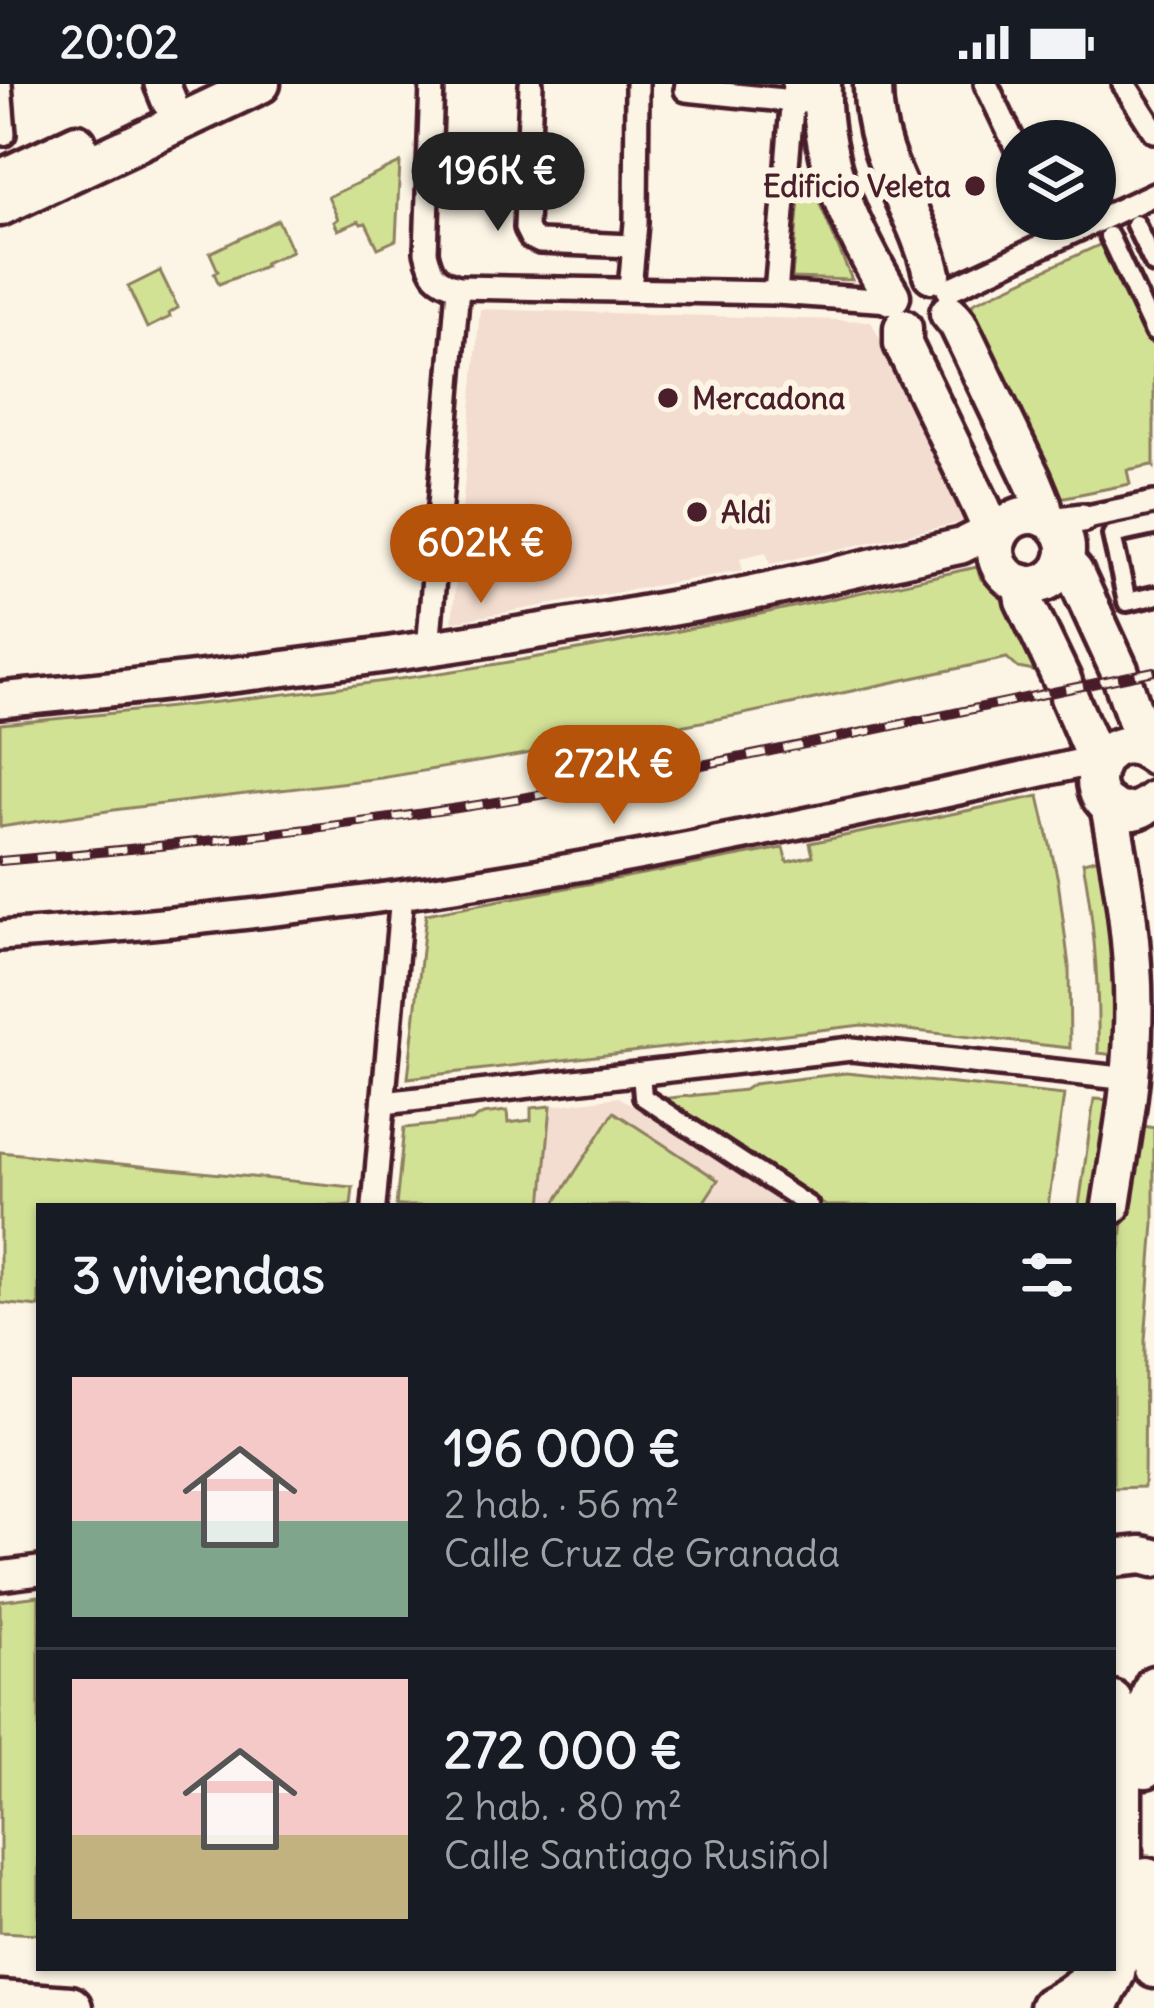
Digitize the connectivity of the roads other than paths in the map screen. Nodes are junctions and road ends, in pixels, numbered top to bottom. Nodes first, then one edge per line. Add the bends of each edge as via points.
1 (1, 84) edge
2 (205, 84) edge
3 (261, 84) edge
4 (432, 84) edge
5 (531, 84) edge
6 (637, 84) edge
7 (687, 84) edge
8 (873, 84) edge
9 (986, 84) edge
10 (1124, 84) edge
11 (165, 92) edge
12 (808, 93) edge
13 (1003, 120) edge
14 (1154, 131) edge
15 (4, 134) dead end
16 (0, 178) edge
17 (1154, 194) edge
18 (0, 207) edge
19 (1116, 207) edge
20 (1135, 224) dead end
21 (1034, 240) edge
22 (1111, 240) edge
23 (632, 246) junction
24 (1154, 264) edge
25 (458, 287) junction
26 (630, 289) junction
27 (776, 293) junction
28 (943, 293) junction
29 (894, 308) junction
30 (1154, 332) edge
31 (1154, 503) edge
32 (1154, 526) edge
33 (1061, 532) junction
34 (997, 551) junction
35 (1154, 596) edge
36 (428, 650) junction
37 (0, 700) edge
38 (1151, 753) edge
39 (1101, 761) junction
40 (1154, 800) edge
41 (1108, 805) junction
42 (402, 895) junction
43 (0, 920) edge
44 (126, 927) junction
45 (0, 936) edge
46 (641, 1072) junction
47 (1130, 1079) junction
48 (384, 1103) junction
49 (374, 1203) edge
50 (804, 1203) edge
51 (1112, 1203) edge
52 (1116, 1558) edge
53 (1154, 1558) edge
54 (36, 1571) edge
55 (0, 1576) edge
56 (1116, 1680) edge
57 (1154, 1682) edge
58 (1116, 1707) edge
59 (1134, 1915) edge
60 (1154, 1969) edge
61 (1098, 1971) edge
62 (0, 2003) edge
63 (70, 2008) edge
64 (1051, 2008) edge
65 (1099, 2008) edge

1 - 15 street
2 - 11 main road
3 - 18 main road
4 - 25 street via 426,252 431,273
5 - 23 street via 531,238
6 - 23 street
7 - 12 street via 686,90
8 - 28 main road via 889,171
9 - 13 street
10 - 14 street
11 - 16 main road
12 - 27 street
12 - 29 main road via 843,205
17 - 19 street
20 - 24 street
21 - 28 street
22 - 30 street
23 - 26 street
25 - 26 street
25 - 36 street
26 - 27 street
27 - 29 street
28 - 29 main road via 911,273
28 - 29 main road via 938,328 929,332 911,332
28 - 33 main road
29 - 34 main road
31 - 33 street
32 - 35 street via 1112,535 1127,602
33 - 34 main road via 1025,515 1007,524
33 - 34 main road via 1051,578 1031,585
33 - 38 main road
34 - 36 main road
34 - 39 main road
36 - 37 main road
38 - 39 main road via 1119,747
39 - 41 main road via 1096,786
39 - 42 street
40 - 41 main road via 1137,811
41 - 47 main road via 1132,959
42 - 44 street
42 - 48 street
43 - 44 street via 103,916
44 - 45 street
46 - 47 street via 850,1049
46 - 48 street
46 - 50 street via 643,1097
47 - 51 main road
48 - 49 street
52 - 53 main road
54 - 55 street
56 - 57 main road
57 - 59 main road
58 - 59 main road
59 - 60 main road
59 - 65 main road
61 - 64 highway
62 - 63 highway

